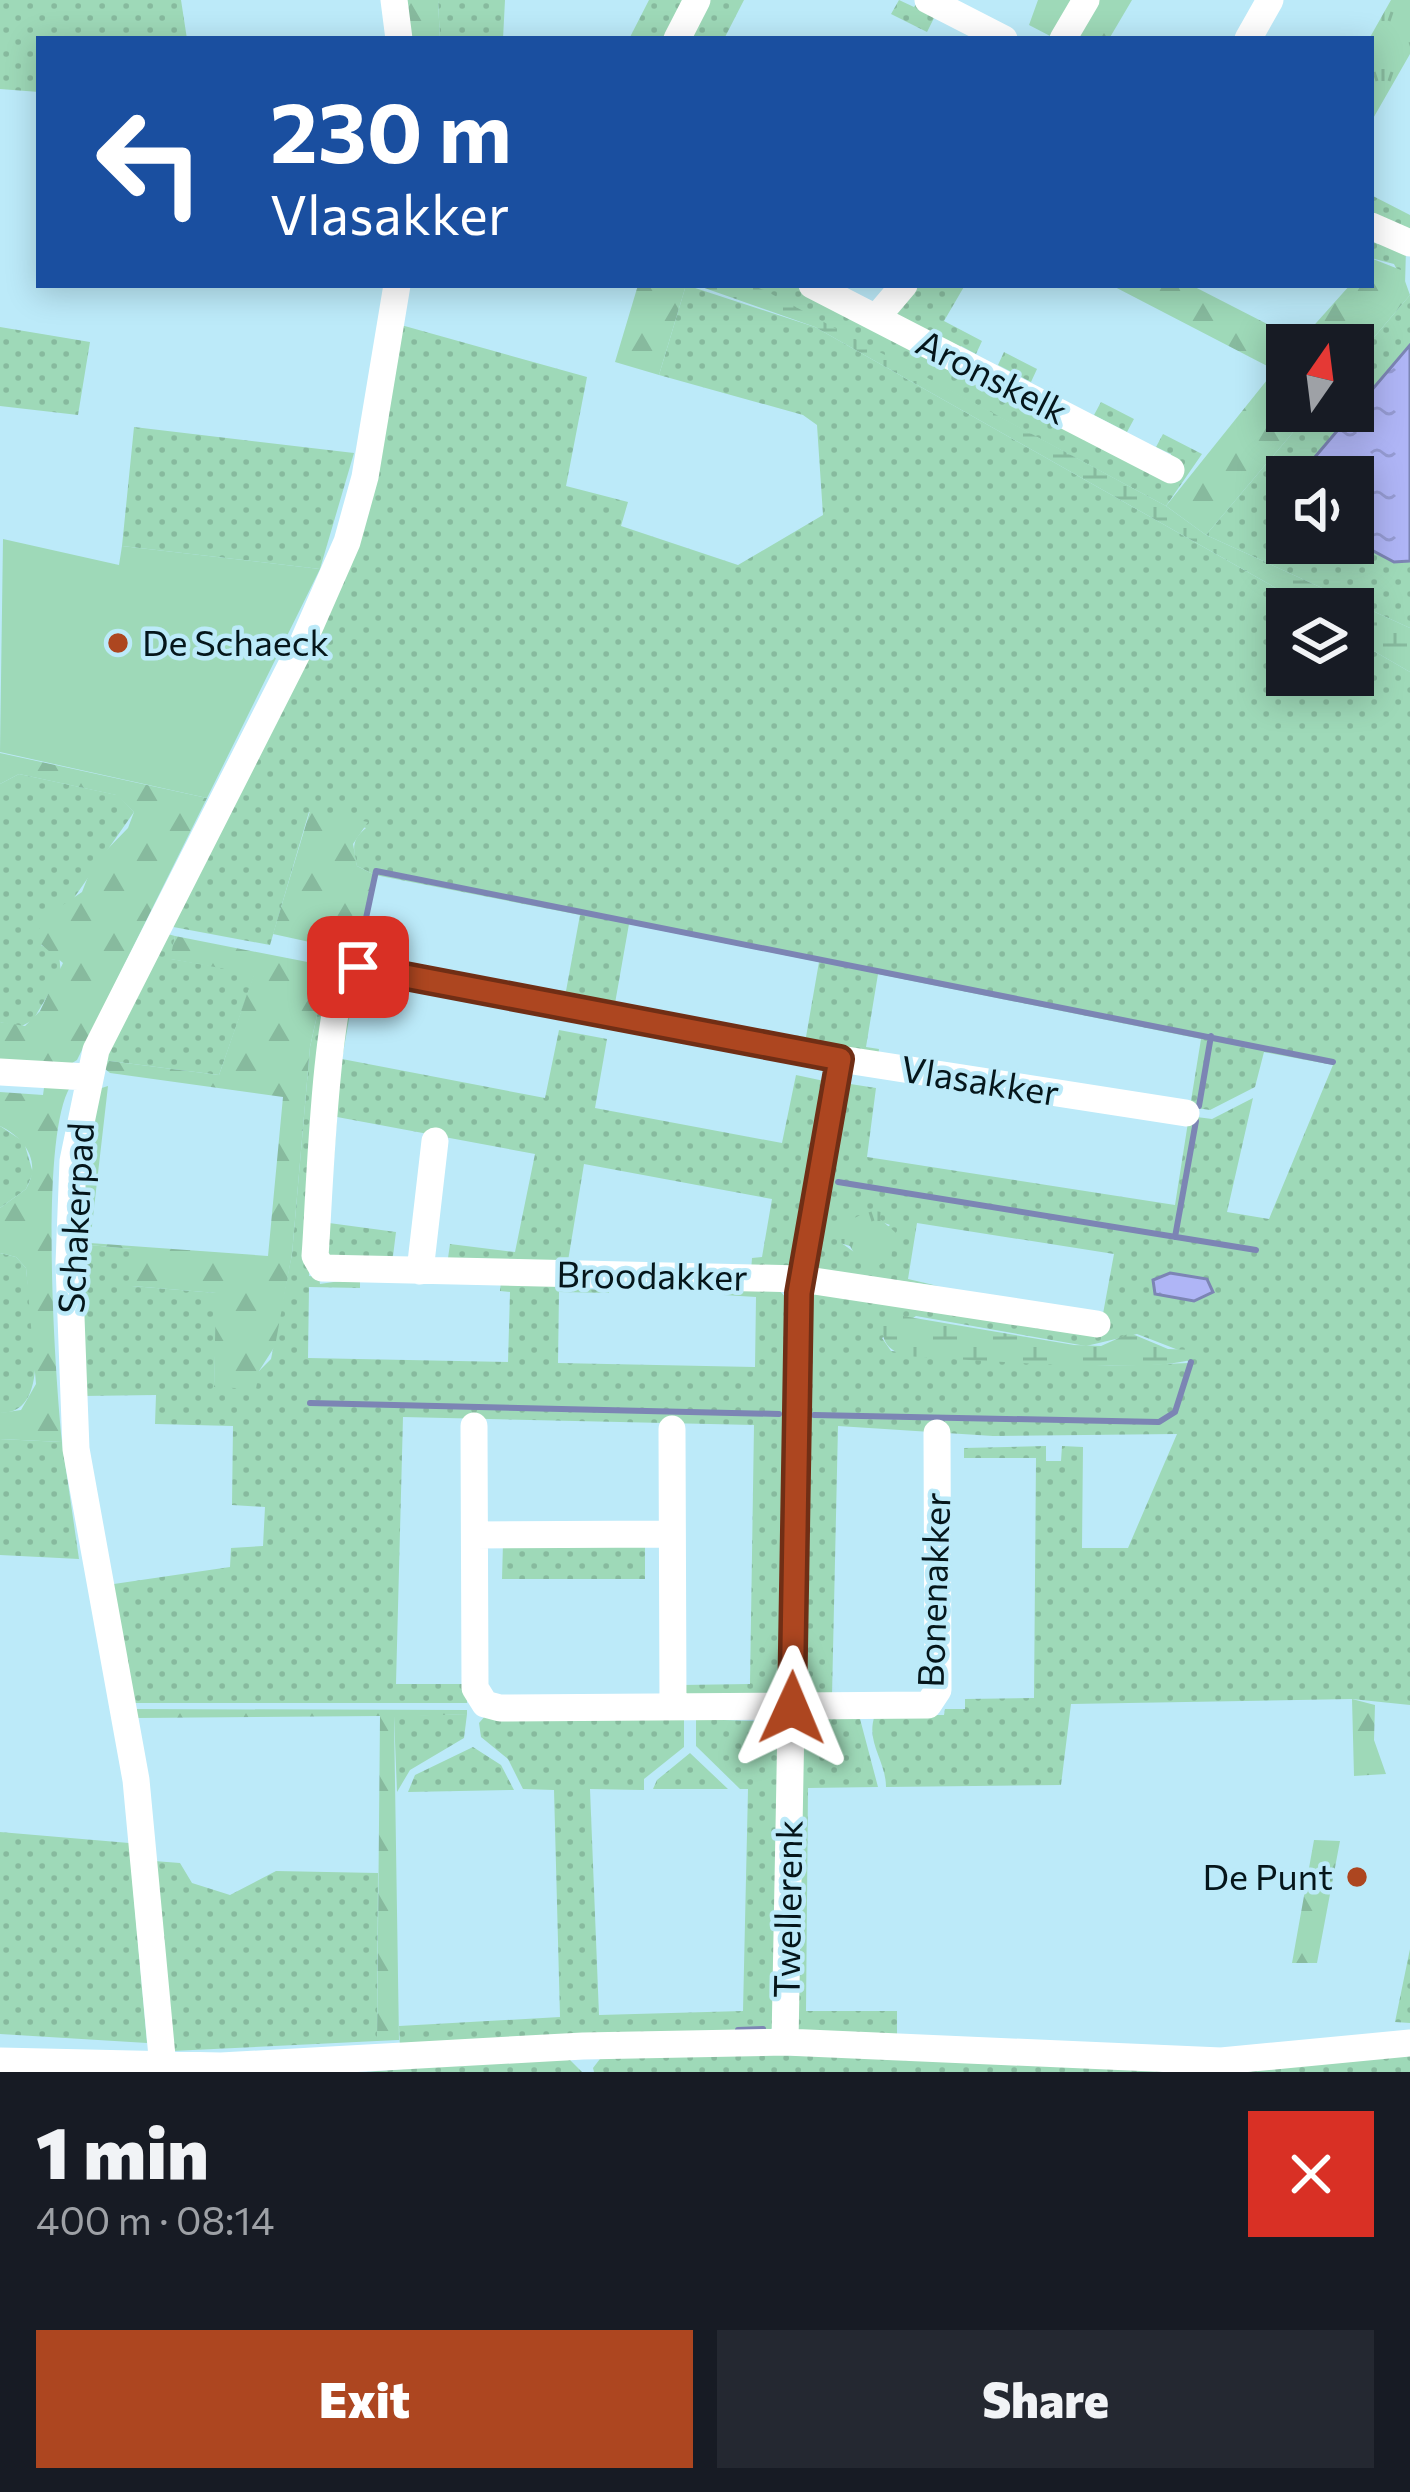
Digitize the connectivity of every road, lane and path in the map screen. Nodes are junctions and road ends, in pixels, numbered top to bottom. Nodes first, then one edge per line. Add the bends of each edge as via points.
1 (394, 0) edge
2 (697, 0) edge
3 (928, 0) edge
4 (1086, 0) edge
5 (1270, 0) edge
6 (399, 36) edge
7 (679, 36) edge
8 (998, 36) edge
9 (1065, 36) edge
10 (1250, 36) edge
11 (1374, 227) edge
12 (1410, 243) edge
13 (397, 288) edge
14 (818, 288) edge
15 (901, 288) edge
16 (876, 318) junction
17 (1171, 470) dead end
18 (840, 1059) junction
19 (0, 1072) edge
20 (87, 1077) junction
21 (1186, 1113) dead end
22 (435, 1141) dead end
23 (322, 1268) joint
24 (420, 1271) junction
25 (800, 1279) junction
26 (1097, 1324) dead end
27 (474, 1426) dead end
28 (672, 1429) dead end
29 (937, 1433) dead end
30 (672, 1534) junction
31 (475, 1535) junction
32 (673, 1707) junction
33 (792, 1708) junction
34 (785, 2042) junction
35 (1410, 2043) edge
36 (0, 2061) edge
37 (163, 2067) junction
38 (221, 2069) edge

1 - 6 street
2 - 7 street
3 - 8 street
4 - 9 street
5 - 10 street
11 - 12 street
13 - 20 street, Schakerpad via 365,478 332,580
14 - 16 street, Aronskelk
15 - 16 street
16 - 17 street, Aronskelk
18 - 21 street, Vlasakker
18 - 23 street, Vlasakker via 350,969 334,1027 315,1256
18 - 25 street, Twellerenk
19 - 20 street
20 - 37 street, Schakerpad via 71,1195 76,1449 136,1780
22 - 24 street
23 - 24 street, Broodakker
24 - 25 street, Broodakker
25 - 26 street, Broodakker
25 - 33 street, Twellerenk
27 - 31 street, Bonenakker
28 - 30 street
29 - 33 street, Bonenakker via 936,1697 921,1708
30 - 31 street
30 - 32 street
31 - 32 street, Bonenakker via 475,1683 482,1701 494,1708
32 - 33 street, Bonenakker
33 - 34 street, Twellerenk
34 - 35 street via 1221,2061
34 - 38 street
36 - 37 street
37 - 38 street

